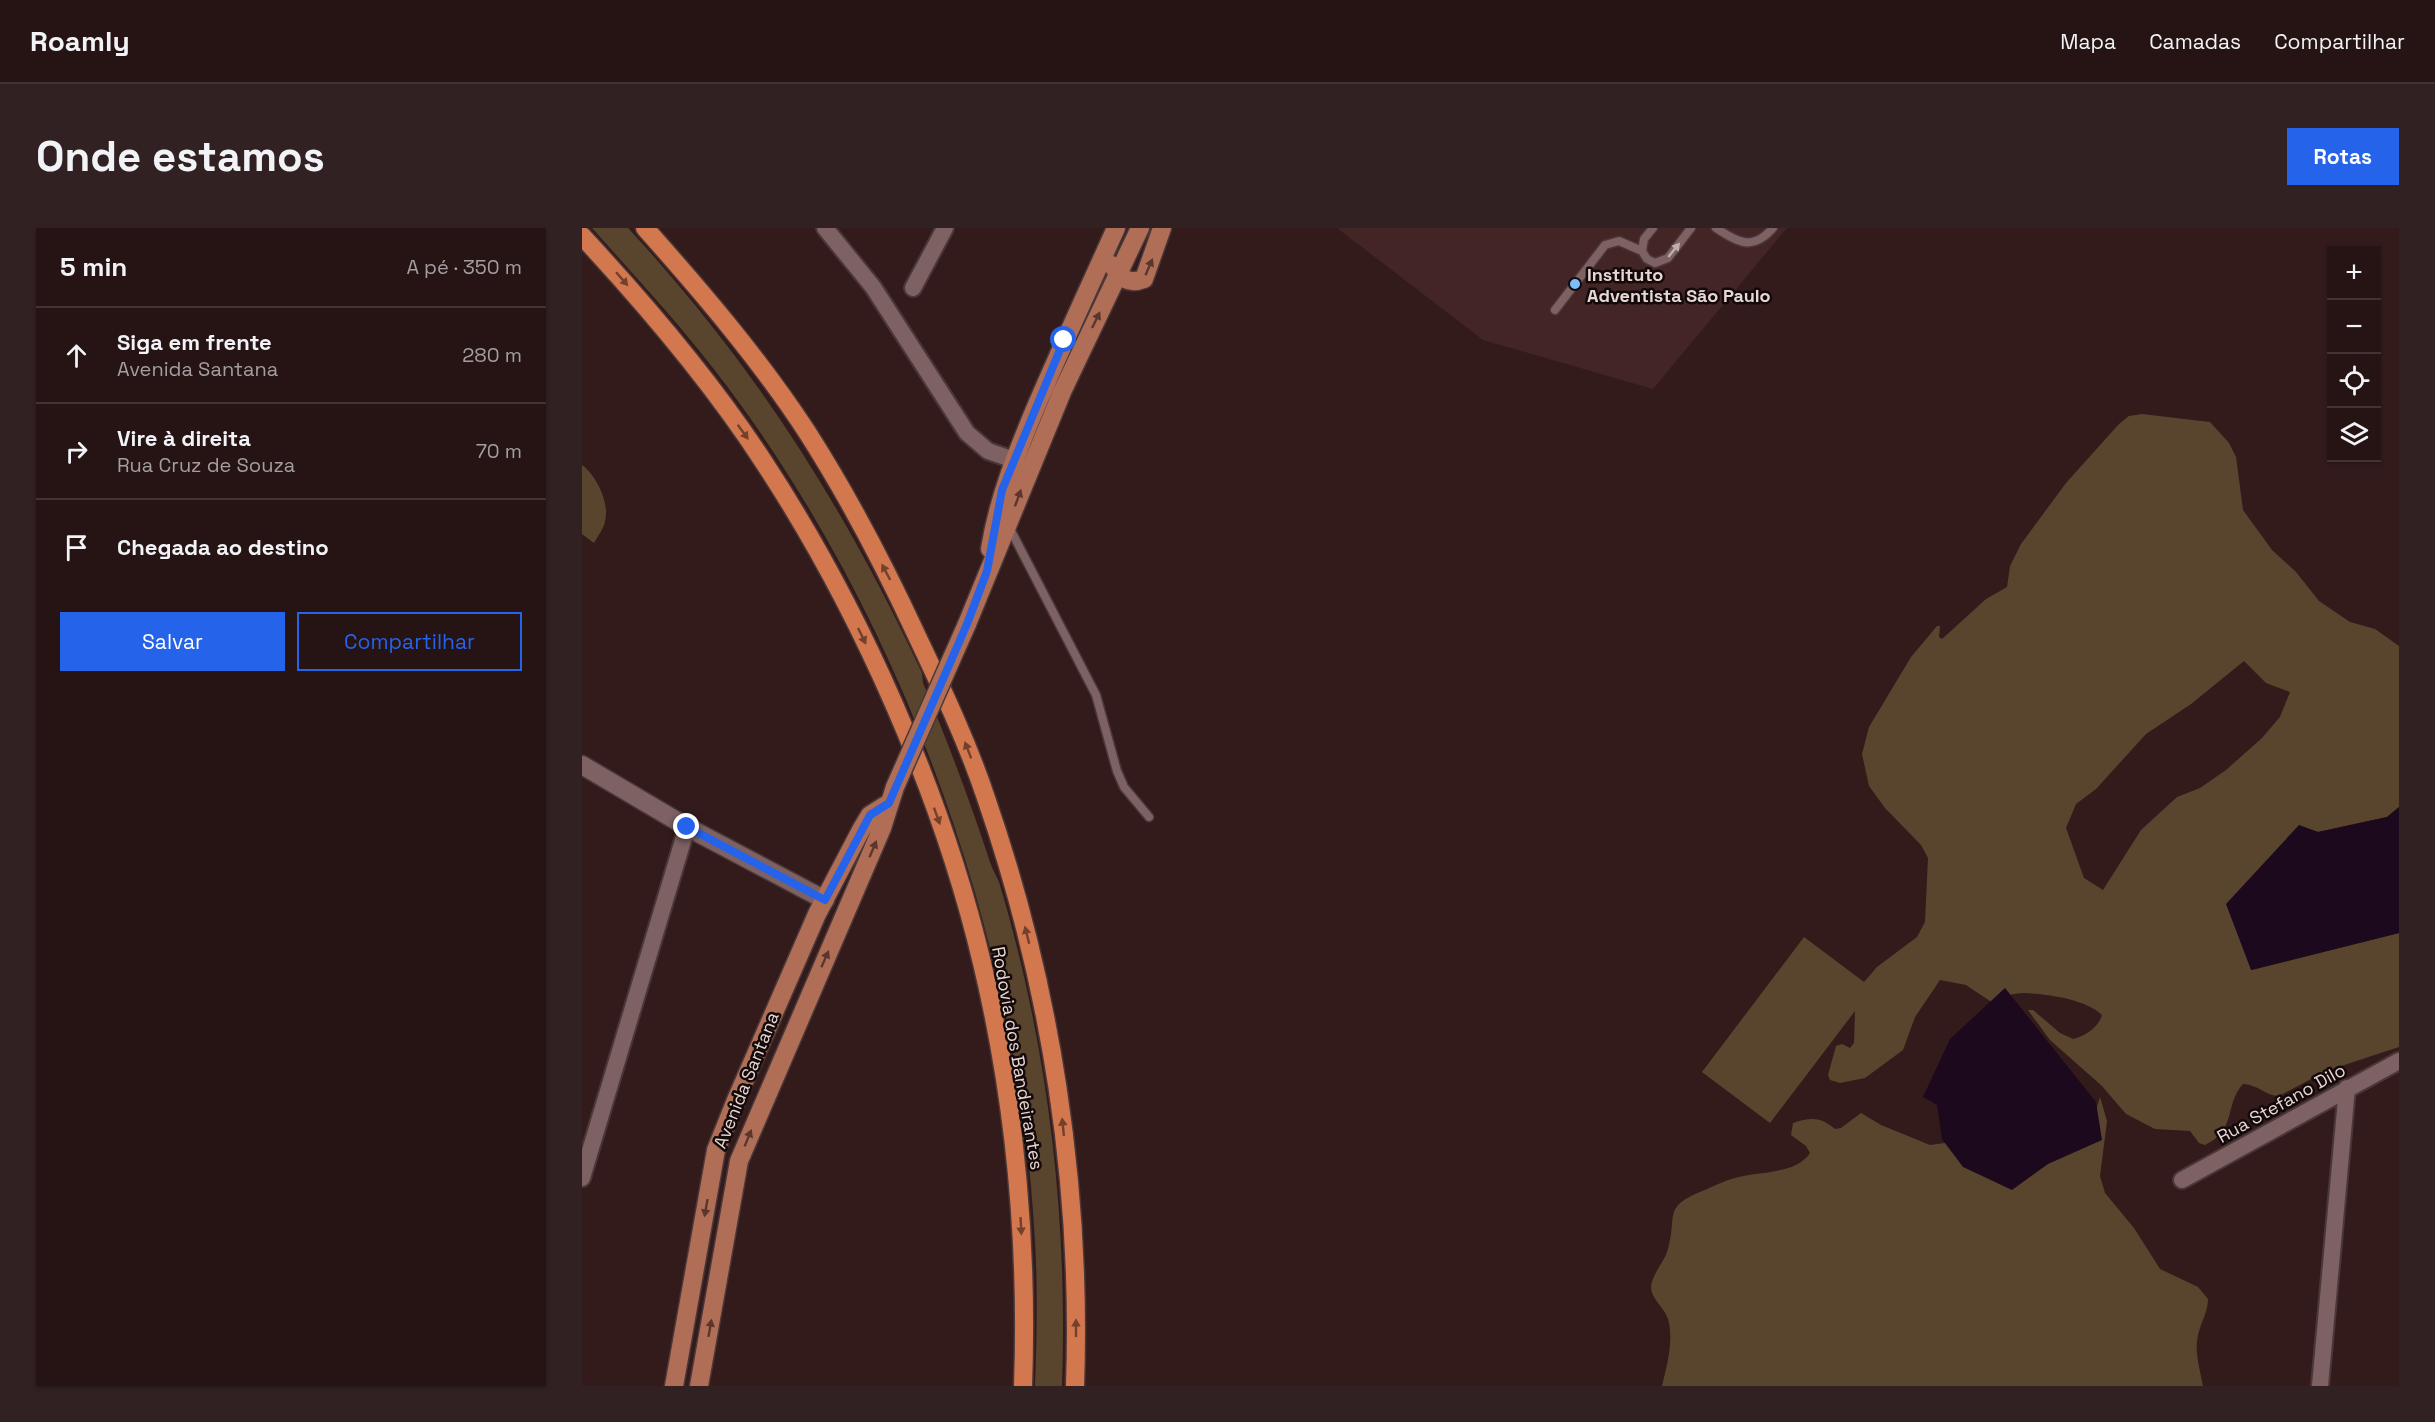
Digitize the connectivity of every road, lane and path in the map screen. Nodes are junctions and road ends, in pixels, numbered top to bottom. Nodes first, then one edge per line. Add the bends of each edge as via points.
1 (645, 228) edge
2 (825, 228) edge
3 (1116, 228) edge
4 (1140, 228) edge
5 (1162, 228) edge
6 (1653, 228) edge
7 (1692, 228) edge
8 (1716, 228) edge
9 (1773, 228) edge
10 (942, 229) edge
11 (582, 236) edge
12 (1107, 246) junction
13 (1642, 251) junction
14 (1118, 274) junction
15 (913, 288) dead end
16 (1555, 310) dead end
17 (1014, 460) junction
18 (1008, 525) junction
19 (987, 571) junction
20 (582, 765) edge
21 (892, 795) junction
22 (1149, 817) dead end
23 (687, 827) junction
24 (825, 900) junction
25 (2399, 1061) edge
26 (2347, 1088) junction
27 (582, 1178) edge
28 (2182, 1180) dead end
29 (674, 1386) edge
30 (699, 1386) edge
31 (1023, 1386) edge
32 (1075, 1386) edge
33 (2320, 1386) edge

32 -> 1 highway, Rodovia dos Bandeirantes via 1076,1262 1061,1106 1034,962 986,796 926,656 852,507 806,430 741,342
2 - 17 street via 873,287 967,433 988,451
3 - 12 main road, Avenida Santana
4 - 14 main road, Avenida Santana
14 -> 5 main road via 1134,283 1144,279
6 - 13 lane via 1644,239
13 -> 7 lane via 1650,262 1664,261
8 - 9 lane via 1747,243 1757,243
10 - 15 street
11 -> 31 highway, Rodovia dos Bandeirantes via 672,337 764,461 843,598 880,674 922,777 946,841 982,964 1007,1097 1021,1224
12 - 14 main road
12 - 17 main road, Avenida Santana
13 - 16 lane via 1619,241 1605,245
18 -> 14 main road, Avenida Santana via 1062,392
17 - 19 main road, Avenida Santana via 1002,490
18 - 19 main road, Avenida Santana
18 - 22 lane via 1096,695 1116,771
19 - 21 main road, Avenida Santana, bridge
20 - 23 street
21 - 24 main road, Avenida Santana via 870,815
30 -> 21 main road, Avenida Santana via 739,1161 882,828
23 - 24 street
23 - 27 street
24 -> 29 main road, Avenida Santana via 716,1150
25 - 26 street, Rua Stefano Dilo
26 - 28 street, Rua Stefano Dilo
26 - 33 street

